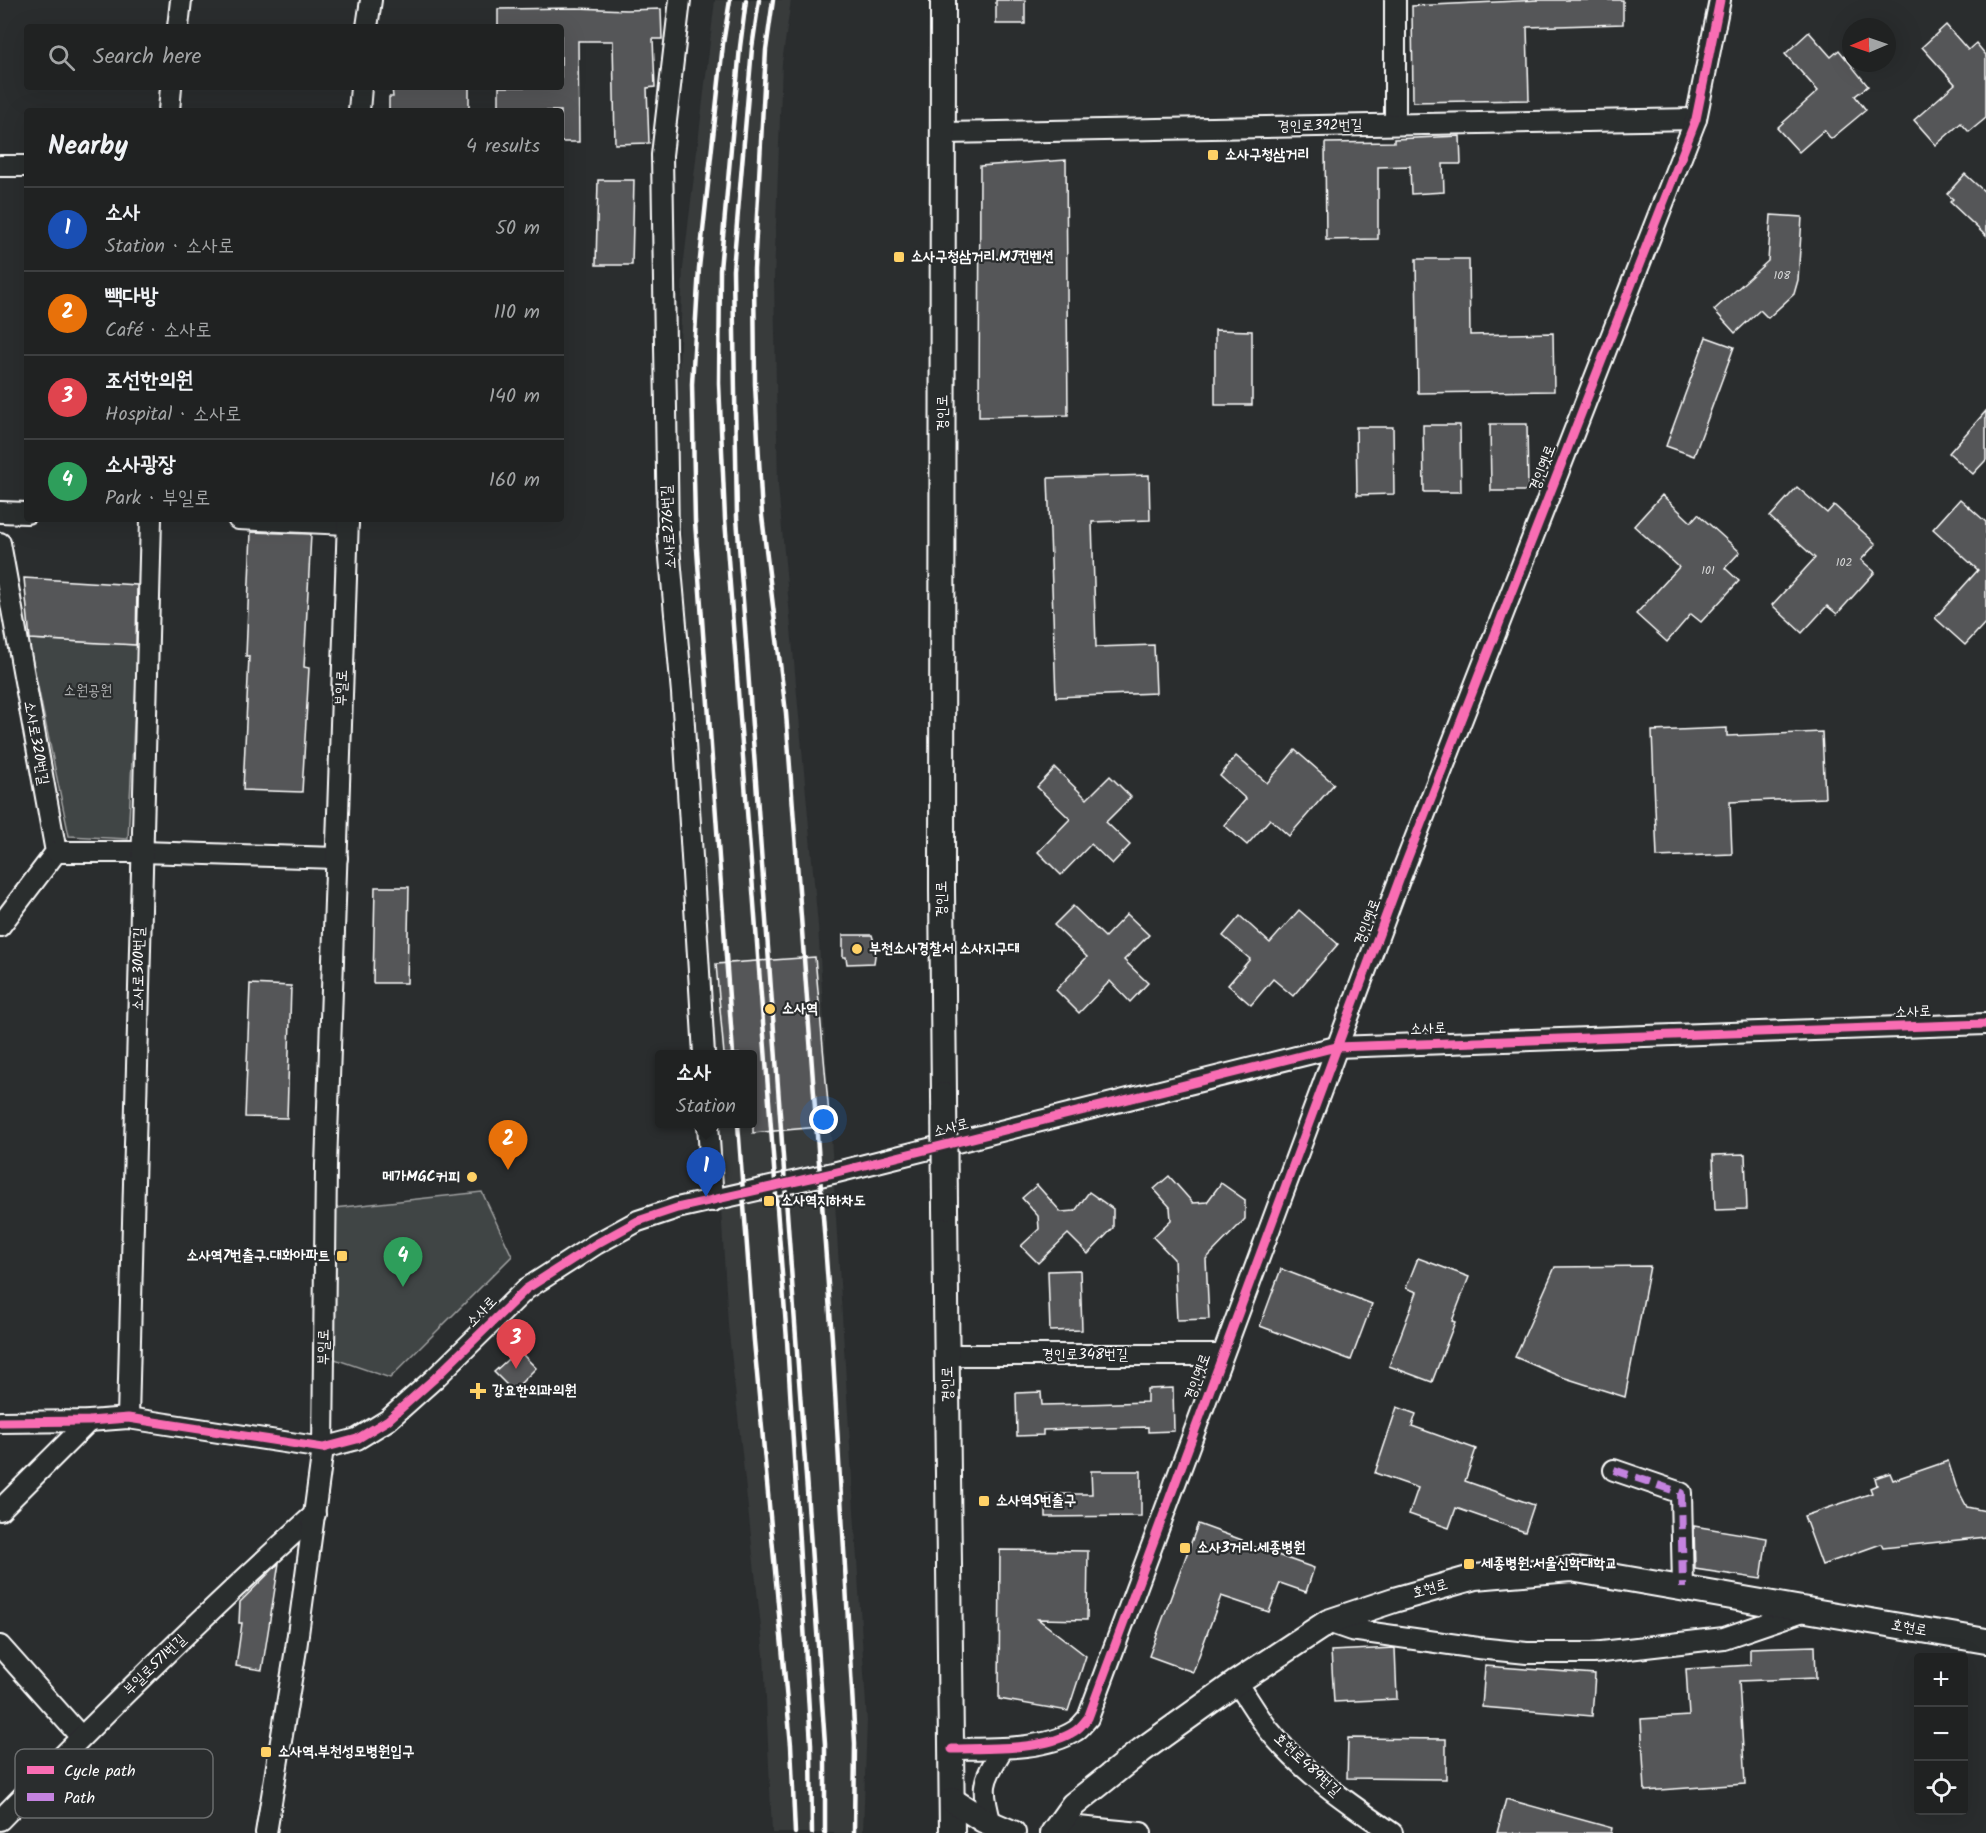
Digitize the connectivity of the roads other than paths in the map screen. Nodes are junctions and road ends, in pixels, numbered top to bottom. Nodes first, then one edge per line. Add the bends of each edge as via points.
1 (181, 0) edge
2 (371, 0) edge
3 (680, 0) edge
4 (943, 0) edge
5 (1395, 0) edge
6 (1720, 0) edge
7 (178, 24) edge
8 (367, 24) edge
9 (171, 90) edge
10 (361, 90) edge
11 (169, 108) edge
12 (359, 108) edge
13 (1696, 119) junction
14 (1395, 124) junction
15 (944, 133) junction
16 (0, 166) edge
17 (24, 166) edge
18 (0, 512) edge
19 (24, 513) edge
20 (151, 522) edge
21 (348, 522) edge
22 (0, 543) edge
23 (56, 852) junction
24 (141, 852) junction
25 (337, 858) junction
26 (0, 926) edge
27 (1986, 1024) edge
28 (1336, 1047) junction
29 (704, 1050) edge
30 (708, 1128) edge
31 (713, 1201) junction
32 (1222, 1354) junction
33 (947, 1355) junction
34 (128, 1418) junction
35 (89, 1421) junction
36 (0, 1422) edge
37 (323, 1448) junction
38 (1614, 1470) dead end
39 (0, 1510) edge
40 (315, 1514) junction
41 (1683, 1588) junction
42 (1806, 1610) junction
43 (1328, 1622) junction
44 (1986, 1641) edge
45 (0, 1646) edge
46 (1237, 1682) junction
47 (81, 1737) junction
48 (1003, 1748) junction
49 (69, 1749) edge
50 (952, 1749) junction
51 (952, 1800) junction
52 (15, 1805) edge
53 (0, 1821) edge
54 (991, 1824) junction
55 (1055, 1829) edge
56 (266, 1833) edge
57 (952, 1833) edge
58 (1013, 1833) edge
59 (1141, 1833) edge
60 (1392, 1833) edge

1 - 7 street
2 - 8 street
3 - 29 street, 소사로276번길 via 662,155 668,535 682,693
4 - 15 main road, 경인로
5 - 14 street
6 - 13 street, 경인옛로
9 - 11 street
10 - 12 street
13 - 14 street, 경인로392번길
13 - 28 street, 경인옛로
14 - 15 street, 경인로392번길
15 - 33 main road, 경인로, bridge via 942,902
16 - 17 street
18 - 19 street
20 - 24 street, 소사로300번길
21 - 25 street, 부일로
22 - 23 street, 소사로320번길
23 - 24 street
23 - 26 street
24 - 25 street
24 - 34 street, 소사로300번길
25 - 37 street, 부일로 via 326,1166
27 - 28 street, 소사로
28 - 31 street, 소사로
28 - 32 street, 경인옛로
30 - 31 street
31 - 37 street, 소사로 via 638,1221 596,1244 526,1289 387,1420 357,1439
32 - 33 street, 경인로348번길
32 - 48 street, 경인옛로 via 1088,1718 1075,1731 1056,1739
33 - 50 main road, 경인로
34 - 35 street, 소사로
34 - 37 street, 소사로
35 - 36 street, 소사로
35 - 39 street
37 - 40 street, 부일로
38 - 41 street via 1681,1493
40 - 47 street, 부일로571번길
40 - 56 street, 부일로
41 - 42 main road, 호현로
41 - 43 main road, 호현로 via 1571,1569 1475,1577
42 - 43 street via 1724,1638 1593,1653 1478,1648 1351,1630
42 - 44 main road, 호현로
43 - 46 main road, 호현로
45 - 47 street
46 - 55 main road, 호현로 via 1073,1804
46 - 60 street, 호현로489번길 via 1269,1729 1299,1762
47 - 49 street, 부일로571번길
48 - 50 street, 경인옛로
48 - 54 street via 984,1782
50 - 51 main road, 경인로
51 - 54 main road
51 - 57 main road, 경인로
52 - 53 street, 부일로571번길
54 - 58 main road
55 - 59 street

